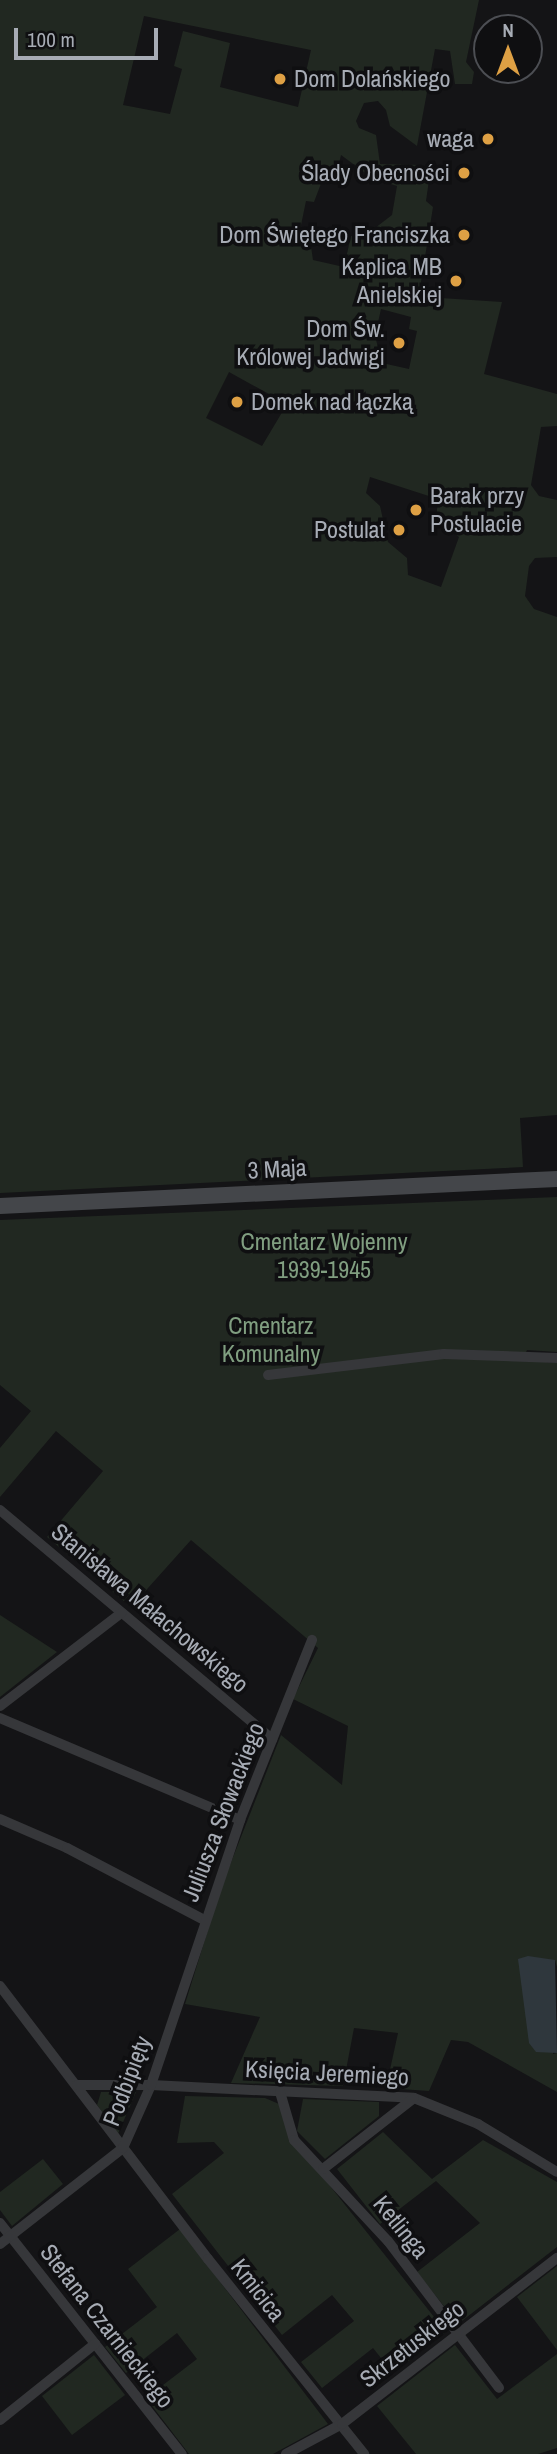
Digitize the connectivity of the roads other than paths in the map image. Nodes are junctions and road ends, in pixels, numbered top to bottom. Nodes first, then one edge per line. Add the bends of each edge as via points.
1 (557, 1179) edge
2 (0, 1206) edge
3 (557, 1358) edge
4 (268, 1375) dead end
5 (0, 1510) edge
6 (121, 1612) junction
7 (312, 1640) dead end
8 (0, 1706) edge
9 (0, 1718) edge
10 (272, 1739) junction
11 (0, 1819) edge
12 (240, 1820) junction
13 (204, 1920) junction
14 (0, 1986) edge
15 (77, 2085) junction
16 (150, 2085) junction
17 (280, 2092) junction
18 (414, 2098) junction
19 (123, 2148) junction
20 (323, 2169) junction
21 (557, 2172) edge
22 (0, 2223) edge
23 (10, 2236) junction
24 (0, 2245) edge
25 (557, 2258) edge
26 (457, 2334) junction
27 (95, 2344) junction
28 (499, 2388) dead end
29 (0, 2420) edge
30 (342, 2424) junction
31 (182, 2454) edge
32 (286, 2454) edge
33 (364, 2454) edge

1 - 2 street, 3 Maja
3 - 4 street via 444,1354
5 - 6 street, Stanisława Małachowskiego
6 - 8 street
6 - 10 street, Stanisława Małachowskiego
7 - 10 street, Juliusza Słowackiego
9 - 12 street
10 - 12 street, Juliusza Słowackiego
11 - 13 street via 67,1848
12 - 13 street, Juliusza Słowackiego
13 - 16 street, Podbipięty
14 - 15 street
15 - 16 street, Księcia Jeremiego
15 - 19 street
16 - 17 street, Księcia Jeremiego
16 - 19 street, Podbipięty
17 - 18 street, Księcia Jeremiego
17 - 20 street, Ketlinga via 294,2140
18 - 20 street
18 - 21 street, Księcia Jeremiego via 478,2124
19 - 23 street, Podbipięty
19 - 30 street, Kmicica via 310,2390
20 - 26 street, Ketlinga via 388,2241
22 - 23 street, Stefana Czarnieckiego
23 - 24 street, Podbipięty
23 - 27 street, Stefana Czarnieckiego
25 - 26 street, Skrzetuskiego
26 - 28 street, Ketlinga
26 - 30 street, Skrzetuskiego
27 - 29 street
27 - 31 street, Stefana Czarnieckiego
30 - 32 street, Skrzetuskiego
30 - 33 street, Kmicica

